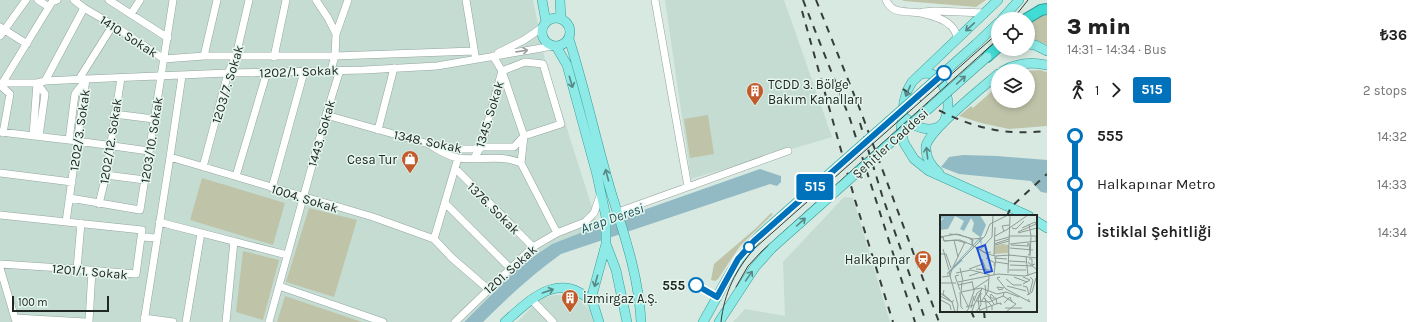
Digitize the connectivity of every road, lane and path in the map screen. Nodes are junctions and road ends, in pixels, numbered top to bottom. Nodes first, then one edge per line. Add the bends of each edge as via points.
1 (26, 0) edge
2 (38, 0) edge
3 (57, 0) edge
4 (75, 0) edge
5 (109, 0) edge
6 (140, 0) edge
7 (173, 0) edge
8 (217, 0) edge
9 (247, 0) edge
10 (286, 0) edge
11 (316, 0) edge
12 (348, 0) edge
13 (466, 0) edge
14 (542, 0) edge
15 (560, 0) edge
16 (655, 0) edge
17 (886, 0) edge
18 (998, 0) edge
19 (1019, 0) edge
20 (49, 7) junction
21 (84, 8) junction
22 (1047, 9) edge
23 (1008, 12) edge
24 (921, 13) junction
25 (985, 13) junction
26 (131, 14) junction
27 (1035, 14) edge
28 (561, 19) junction
29 (545, 24) junction
30 (113, 25) junction
31 (991, 30) edge
32 (1, 31) edge
33 (336, 34) junction
34 (168, 38) junction
35 (958, 38) junction
36 (569, 39) junction
37 (27, 44) junction
38 (554, 46) junction
39 (1035, 46) edge
40 (474, 51) junction
41 (1047, 51) edge
42 (991, 54) edge
43 (204, 56) junction
44 (236, 56) junction
45 (335, 56) junction
46 (493, 56) junction
47 (274, 57) junction
48 (987, 57) joint
49 (164, 59) junction
50 (475, 60) junction
51 (1023, 64) edge
52 (1047, 65) edge
53 (394, 68) junction
54 (331, 70) junction
55 (340, 70) junction
56 (502, 71) junction
57 (267, 72) junction
58 (304, 72) junction
59 (228, 73) junction
60 (161, 76) junction
61 (182, 76) junction
62 (917, 77) junction
63 (121, 78) junction
64 (82, 79) junction
65 (991, 80) edge
66 (41, 82) junction
67 (1, 83) edge
68 (903, 106) junction
69 (114, 114) junction
70 (326, 115) junction
71 (154, 119) junction
72 (942, 125) junction
73 (378, 130) junction
74 (2, 132) edge
75 (36, 136) junction
76 (524, 136) junction
77 (69, 140) junction
78 (77, 140) junction
79 (429, 144) junction
80 (110, 145) junction
81 (481, 147) junction
82 (149, 150) junction
83 (788, 151) dead end
84 (173, 158) junction
85 (458, 158) junction
86 (474, 158) junction
87 (521, 163) junction
88 (203, 167) junction
89 (455, 168) junction
90 (0, 173) edge
91 (106, 175) junction
92 (236, 176) junction
93 (944, 178) junction
94 (144, 180) junction
95 (72, 182) junction
96 (688, 187) junction
97 (272, 188) junction
98 (601, 193) junction
99 (303, 197) junction
100 (70, 198) junction
101 (445, 203) junction
102 (99, 204) junction
103 (618, 212) junction
104 (0, 215) edge
105 (1027, 215) edge
106 (66, 222) junction
107 (159, 222) junction
108 (1037, 222) edge
109 (81, 223) junction
110 (1047, 228) edge
111 (201, 233) junction
112 (557, 233) junction
113 (141, 237) junction
114 (157, 238) junction
115 (434, 239) junction
116 (234, 241) junction
117 (606, 244) junction
118 (533, 247) junction
119 (287, 255) junction
120 (0, 264) edge
121 (0, 268) edge
122 (510, 268) junction
123 (77, 269) junction
124 (92, 270) junction
125 (136, 274) junction
126 (151, 275) junction
127 (279, 286) junction
128 (488, 289) junction
129 (531, 299) junction
130 (593, 303) junction
131 (641, 319) edge
132 (16, 320) edge
133 (144, 320) edge
134 (87, 322) edge
135 (173, 322) edge
136 (186, 322) edge
137 (226, 322) edge
138 (269, 322) edge
139 (383, 322) edge
140 (456, 322) edge
141 (505, 322) edge
142 (553, 322) edge
143 (599, 322) edge
144 (627, 322) edge
145 (633, 322) edge
146 (703, 322) edge
147 (719, 322) edge

1 - 32 street
2 - 20 street
3 - 20 street
4 - 21 street, 1410. Sokak
5 - 26 street
6 - 26 street
7 - 34 street, 1203/10. Sokak
8 - 43 street
9 - 44 street, 1203/7. Sokak
10 - 47 street
11 - 33 street
12 - 33 street
13 - 40 street
14 - 29 main road
15 - 28 main road
16 - 96 street
17 - 24 street via 894,10
18 - 25 main road
19 - 23 main road
20 - 37 street
21 - 30 street, 1410. Sokak
21 - 66 street
22 - 27 highway
24 - 25 street
24 - 35 street via 944,20 951,25
25 -> 35 main road
26 - 34 street
28 - 29 main road via 554,18
28 - 36 main road via 566,21 570,29
29 - 38 main road via 543,36 547,43
29 - 46 street via 524,40
30 - 49 street, 1410. Sokak
30 - 64 street, 1202/3. Sokak
31 - 146 main road, Şehitler Caddesi, bridge via 760,235 738,259
32 - 37 street
33 - 45 street
34 - 49 street, 1203/10. Sokak
35 - 62 main road
36 - 38 main road via 564,44
103 -> 36 main road
37 - 67 street
46 -> 38 street, 1202/1. Sokak
38 -> 98 main road via 567,65
39 - 41 main road
40 - 45 street, 1202/1. Sokak
40 - 50 street
42 - 48 highway
43 - 44 street, 1202/1. Sokak
43 - 49 street, 1202/1. Sokak
44 - 47 street, 1202/1. Sokak
44 - 59 street, 1203/7. Sokak
45 - 47 street, 1202/1. Sokak
45 - 54 street
46 - 50 street, 1202/1. Sokak
46 - 56 street, 1345. Sokak
147 -> 48 main road, Şehitler Caddesi, bridge via 755,267 772,248
49 - 60 street, 1203/10. Sokak
50 - 53 street, 1202/1. Sokak via 437,66
51 - 52 main road
53 - 55 street, 1202/1. Sokak
53 - 73 street
54 - 55 street, 1202/1. Sokak
54 - 58 street, 1202/1. Sokak
55 - 70 street, 1443. Sokak
56 - 76 street, 1345. Sokak
56 - 76 street, 1345. Sokak via 525,62 542,64 561,124
56 - 81 street, 1345. Sokak
57 - 58 street, 1202/1. Sokak
57 - 59 street, 1202/1. Sokak
57 - 92 street
58 - 97 street
59 - 61 street, 1202/1. Sokak
59 - 88 street, 1203/7. Sokak
60 - 61 street, 1202/1. Sokak
60 - 63 street, 1202/1. Sokak
60 - 71 street, 1203/10. Sokak
61 - 84 street
62 -> 68 main road via 909,86
62 - 72 main road via 924,73 930,74 939,79 944,86 948,107
63 - 64 street, 1202/1. Sokak
63 - 69 street, 1202/12. Sokak
64 - 66 street, 1202/1. Sokak
64 - 77 street, 1202/3. Sokak via 75,94
64 - 78 street, 1202/3. Sokak
65 - 72 main road
66 - 67 street, 1202/1. Sokak
66 - 75 street via 45,94
67 - 74 street via 10,94
68 - 72 main road via 906,119 913,125 929,129
68 - 93 main road via 901,130 907,148 914,159 926,169
69 - 71 street
69 - 80 street, 1202/12. Sokak
70 - 73 street, 1348. Sokak
70 - 99 street, 1443. Sokak
71 - 82 street, 1203/10. Sokak
93 -> 72 main road via 929,163 926,150 930,137
73 - 79 street, 1348. Sokak
74 - 75 street
75 - 77 street
76 - 81 street, 1348. Sokak via 514,147
76 - 87 street
77 - 78 street
78 - 80 street
78 - 95 street, 1202/3. Sokak
79 - 81 street, 1348. Sokak via 474,150
79 - 85 street via 443,153
80 - 82 street
80 - 91 street, 1202/12. Sokak
81 - 86 street, 1345. Sokak
82 - 94 street, 1203/10. Sokak
83 - 96 street
84 - 88 street, 1004. Sokak
84 - 107 street
85 - 86 street
85 - 89 street
86 - 87 street via 511,159
87 - 112 street
88 - 92 street, 1004. Sokak
89 - 101 street
89 - 118 street, 1376. Sokak
90 - 95 street
91 - 94 street
91 - 102 street, 1202/12. Sokak
92 - 97 street, 1004. Sokak
93 - 105 main road
94 - 102 street, 1203/10. Sokak via 140,210
95 - 100 street, 1202/3. Sokak
96 - 103 street
97 - 99 street, 1004. Sokak
98 - 112 street, 1201. Sokak via 594,213 585,222
98 - 117 main road via 606,217
99 - 115 street, 1004. Sokak via 373,217
99 - 119 street, 1443. Sokak
100 - 102 street, 1203/10. Sokak
100 - 106 street, 1202/3. Sokak
101 - 115 street
101 - 122 street
103 - 131 main road via 639,293
104 - 106 street
106 - 109 street
107 - 111 street
107 - 114 street
108 - 110 main road
109 - 113 street via 142,230
109 - 123 street
111 - 116 street
111 - 136 street
112 - 118 street, 1201. Sokak
113 - 114 street
113 - 125 street, 1201/1. Sokak
114 - 126 street
115 - 128 street
116 - 119 street
116 - 137 street
117 -> 130 main road via 593,292
117 - 144 main road via 616,270
118 - 122 street, 1201. Sokak
119 - 127 street, 1443. Sokak
120 - 123 street, 1201/1. Sokak
121 - 132 street
122 - 128 street, 1201. Sokak
123 - 124 street, 1201/1. Sokak
124 - 125 street, 1201/1. Sokak
124 - 134 street
125 - 126 street
126 - 133 street
127 - 138 street, 1443. Sokak
127 - 139 street
128 - 140 street, 1201. Sokak
129 -> 130 main road via 548,290 559,288 585,295
129 - 141 main road
129 - 142 street
130 - 143 main road
131 - 145 main road
132 - 134 street
133 - 135 street

